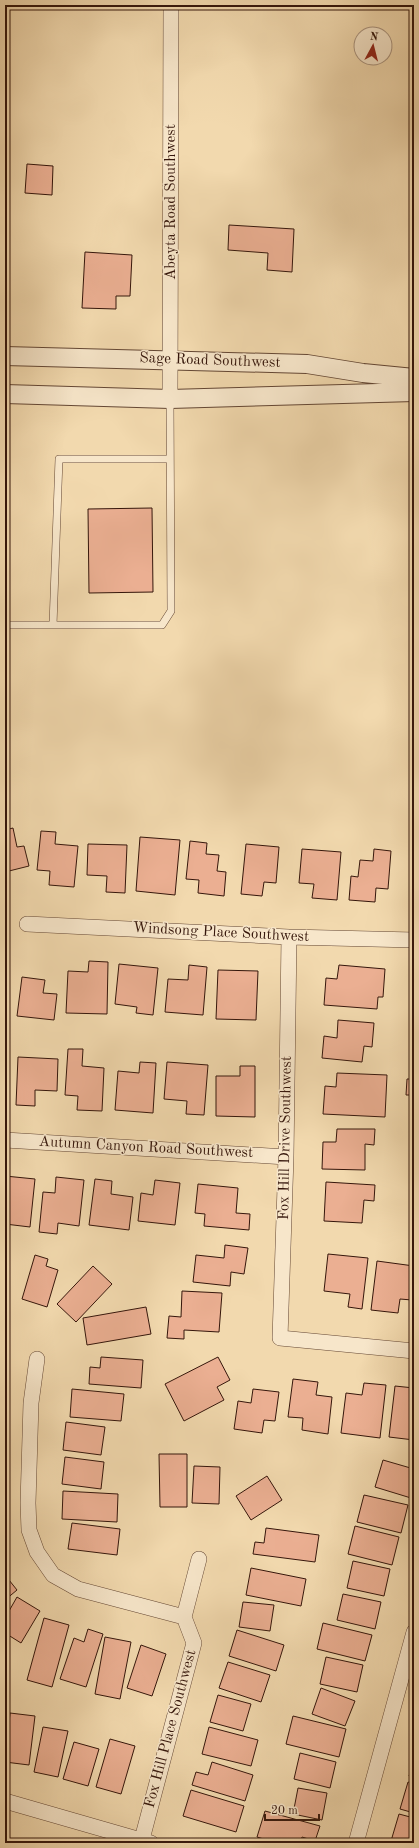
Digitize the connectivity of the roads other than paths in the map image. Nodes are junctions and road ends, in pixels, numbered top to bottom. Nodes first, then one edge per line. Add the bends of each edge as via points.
1 (171, 5) edge
2 (5, 356) edge
3 (170, 360) junction
4 (414, 378) edge
5 (414, 392) edge
6 (5, 394) edge
7 (170, 399) junction
8 (170, 459) junction
9 (5, 625) edge
10 (53, 625) junction
11 (27, 924) dead end
12 (289, 937) junction
13 (414, 940) edge
14 (5, 1140) edge
15 (286, 1157) junction
16 (414, 1351) edge
17 (37, 1359) dead end
18 (199, 1559) dead end
19 (184, 1617) junction
20 (414, 1632) edge
21 (5, 1800) edge
22 (145, 1842) edge
23 (356, 1843) edge

1 - 3 street, Abeyta Road Southwest
2 - 3 street, Sage Road Southwest
3 - 4 street, Sage Road Southwest via 307,364
3 - 7 street, Abeyta Road Southwest
5 - 7 street
6 - 7 street
7 - 8 lane
8 - 10 lane via 59,459
8 - 10 lane via 171,610 162,625
9 - 10 lane
11 - 12 street, Windsong Place Southwest
12 - 13 street, Windsong Place Southwest
12 - 15 street, Fox Hill Drive Southwest
14 - 15 street, Autumn Canyon Road Southwest
15 - 16 street, Fox Hill Drive Southwest via 280,1338
17 - 19 street via 31,1403 28,1503 30,1530 37,1552 53,1575 78,1589
18 - 19 street
19 - 22 street, Fox Hill Place Southwest via 194,1644
20 - 23 street
21 - 22 street

